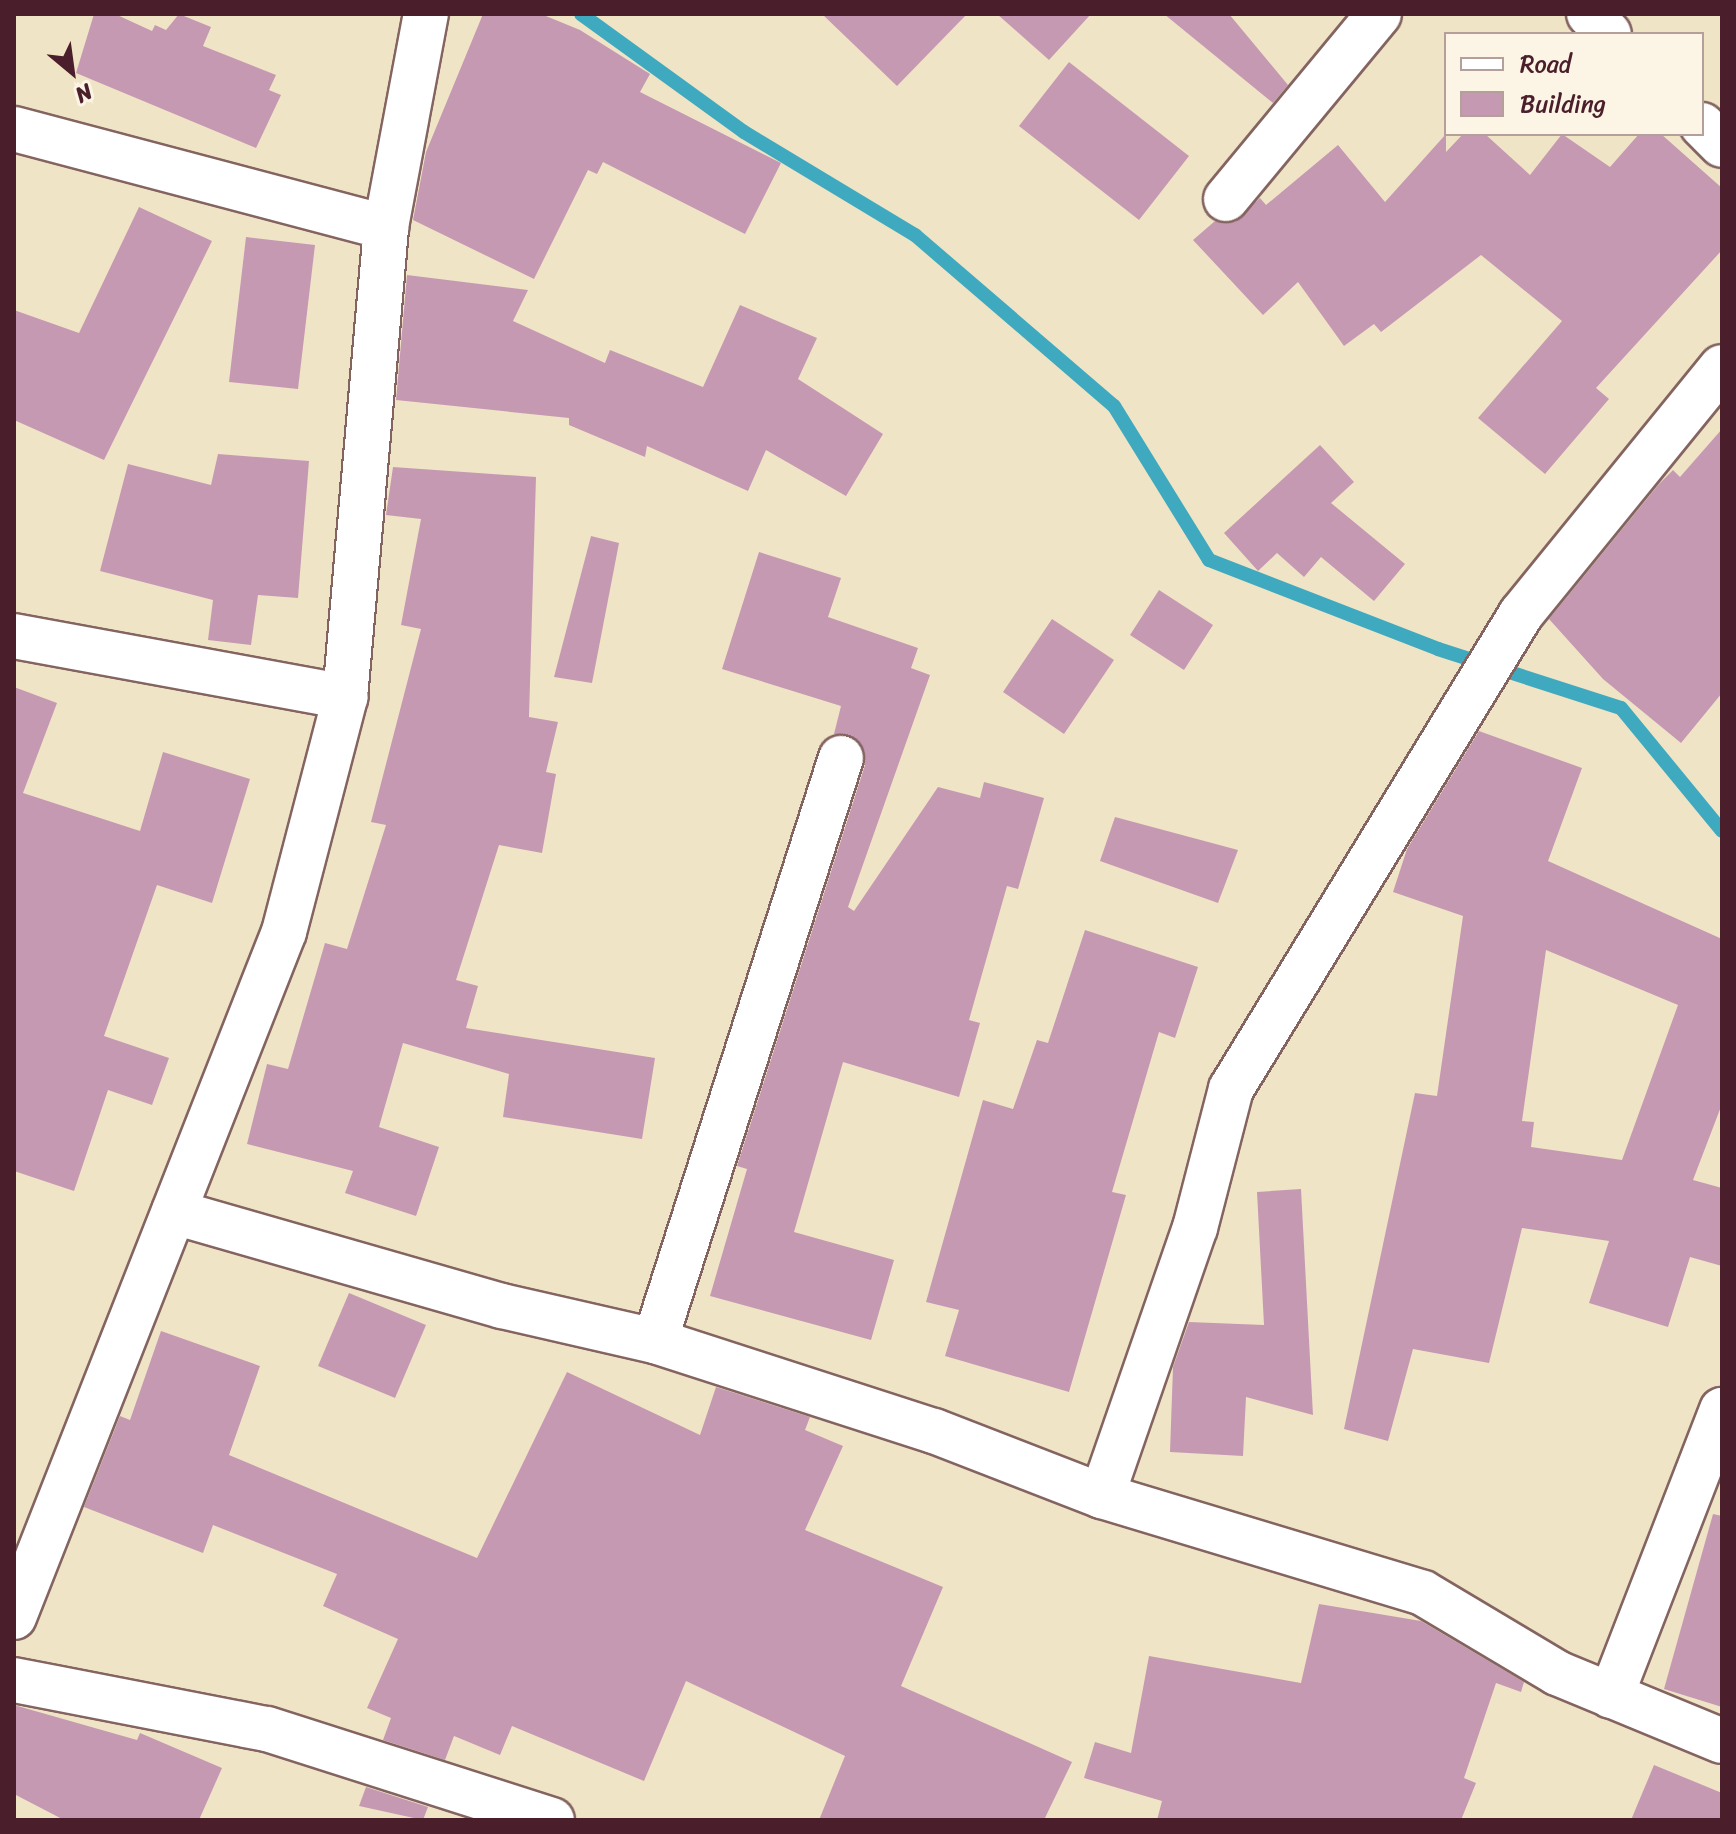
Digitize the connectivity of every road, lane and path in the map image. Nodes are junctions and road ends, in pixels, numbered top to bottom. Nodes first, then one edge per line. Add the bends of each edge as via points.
1 (426, 14) edge
2 (1379, 14) edge
3 (1589, 14) edge
4 (1607, 32) edge
5 (1704, 127) edge
6 (14, 129) edge
7 (1722, 145) edge
8 (1226, 199) dead end
9 (386, 227) junction
10 (1722, 367) edge
11 (14, 636) edge
12 (345, 697) junction
13 (841, 758) dead end
14 (174, 1212) junction
15 (655, 1341) junction
16 (1722, 1410) edge
17 (1102, 1496) junction
18 (14, 1617) edge
19 (14, 1680) edge
20 (1611, 1696) junction
21 (1722, 1741) edge
22 (552, 1820) edge

1 - 9 street
2 - 8 street
3 - 4 street
5 - 7 street
6 - 9 street
9 - 12 street
10 - 17 street via 1521,614 1231,1089 1195,1228
11 - 12 street
12 - 14 street via 284,932
13 - 15 street
14 - 15 street via 502,1306
14 - 18 street
15 - 17 street via 934,1431
16 - 20 street
17 - 20 street via 1423,1593
19 - 22 street via 267,1729
20 - 21 street

